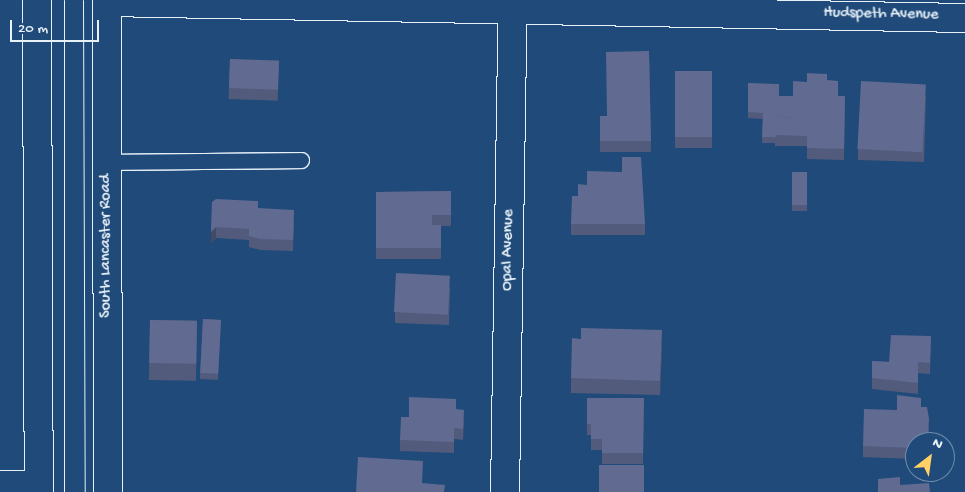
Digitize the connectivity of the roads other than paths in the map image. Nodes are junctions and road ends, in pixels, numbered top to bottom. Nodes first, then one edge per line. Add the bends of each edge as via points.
1 (37, 0) edge
2 (107, 1) edge
3 (250, 2) edge
4 (546, 3) edge
5 (513, 7) junction
6 (965, 18) edge
7 (301, 160) dead end
8 (106, 162) junction
9 (0, 485) edge
10 (39, 488) edge
11 (108, 492) edge
12 (505, 492) edge

1 - 10 street
2 - 3 street, Hudspeth Avenue
2 - 8 street, South Lancaster Road
3 - 5 street, Hudspeth Avenue
4 - 5 street, Hudspeth Avenue
4 - 6 street, Hudspeth Avenue
5 - 12 street, Opal Avenue
7 - 8 lane
8 - 11 street, South Lancaster Road
9 - 10 street

